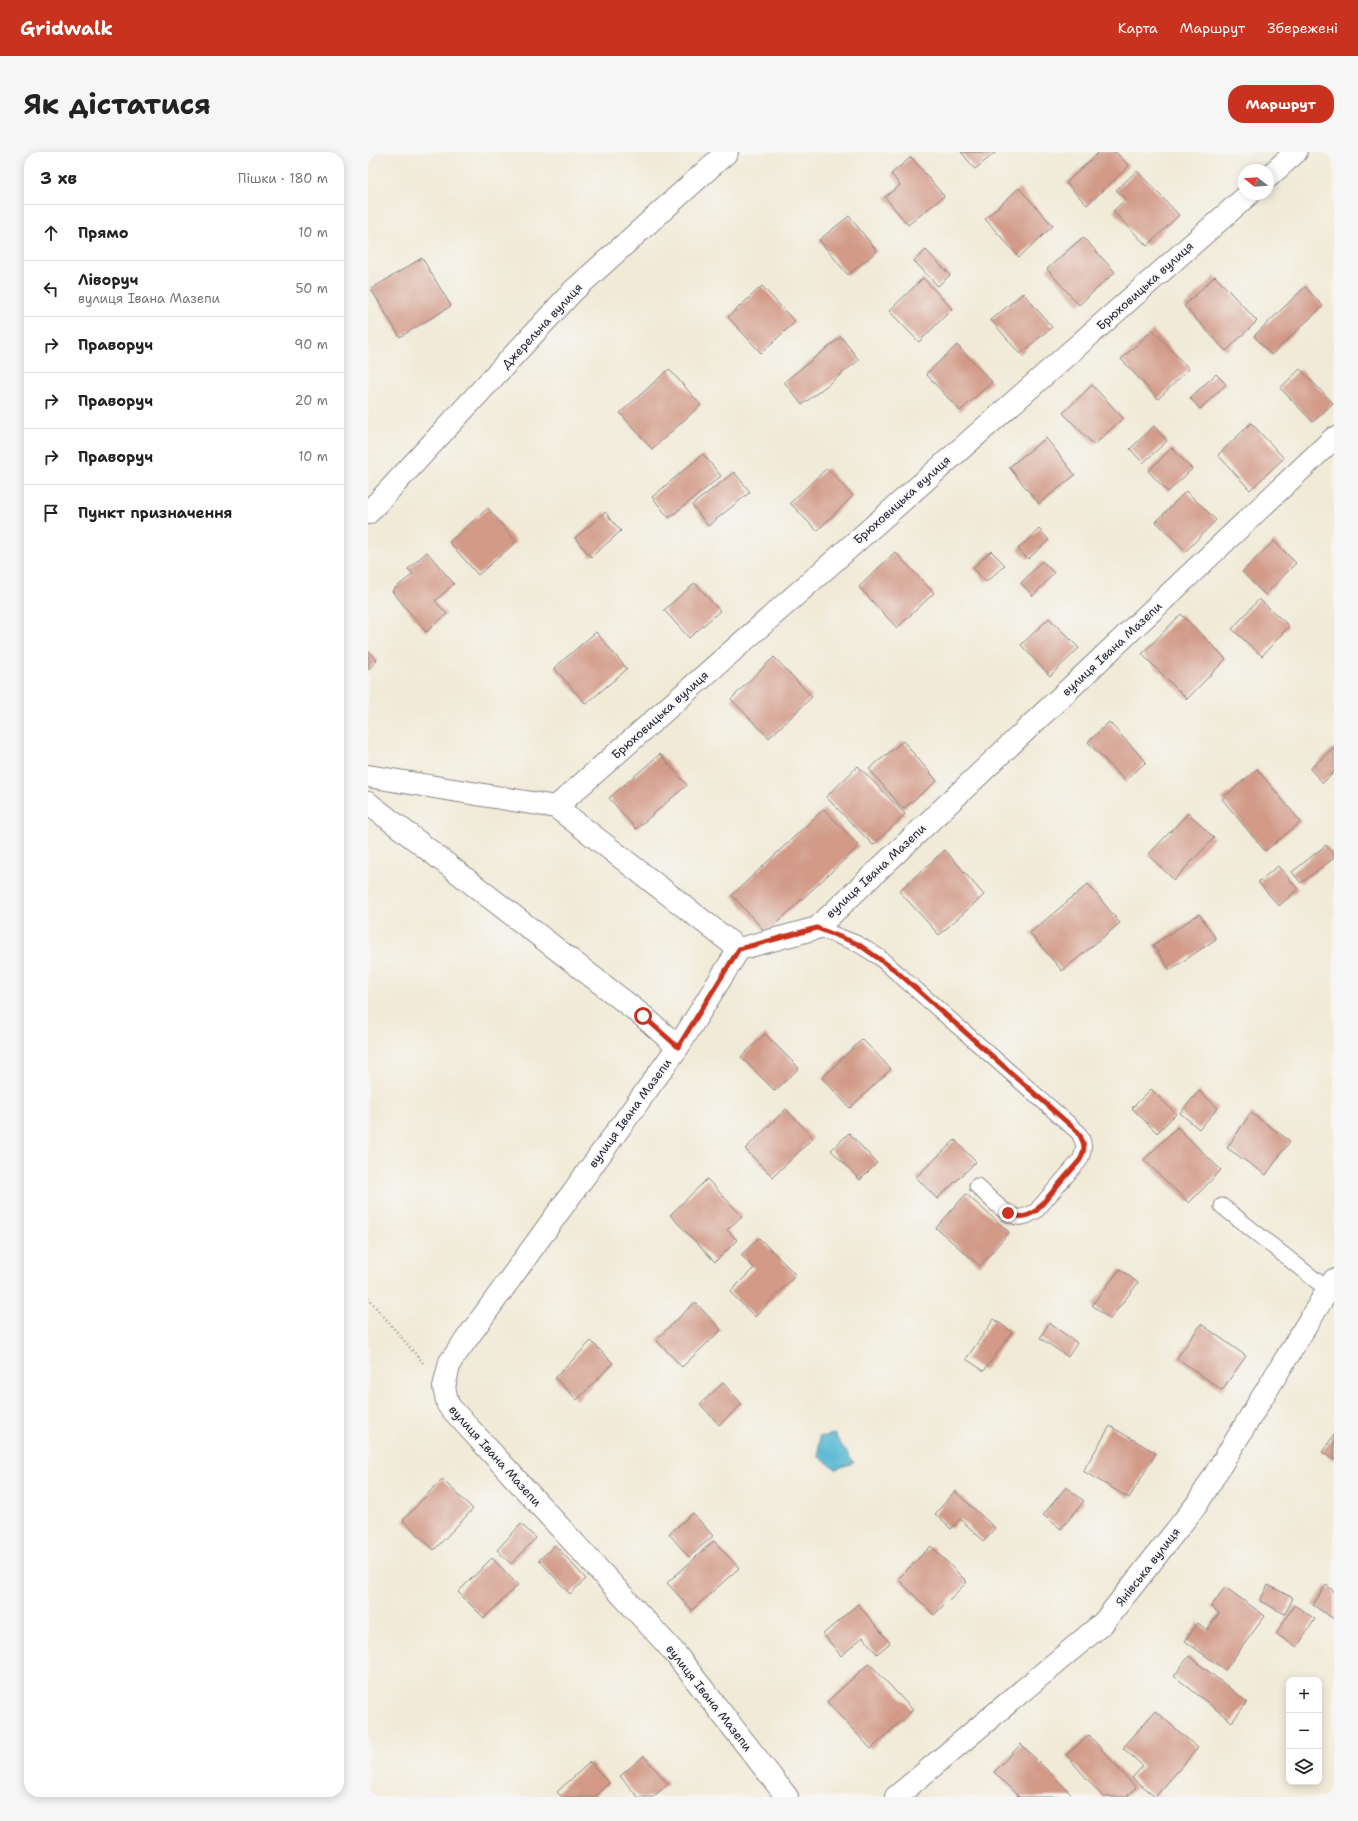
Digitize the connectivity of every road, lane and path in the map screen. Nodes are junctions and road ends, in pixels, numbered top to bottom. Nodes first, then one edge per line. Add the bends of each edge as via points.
1 (727, 152) edge
2 (1296, 152) edge
3 (1274, 172) edge
4 (1242, 200) edge
5 (1334, 438) edge
6 (368, 513) edge
7 (368, 776) edge
8 (368, 803) edge
9 (556, 807) junction
10 (817, 928) junction
11 (739, 949) junction
12 (678, 1047) junction
13 (977, 1186) dead end
14 (1222, 1206) dead end
15 (1331, 1285) edge
16 (368, 1298) edge
17 (444, 1387) junction
18 (787, 1797) edge
19 (896, 1797) edge

1 - 6 street, Джерельна вулиця via 573,291
2 - 3 street
4 - 9 street, Брюховицька вулиця
5 - 10 street, вулиця Івана Мазепи
7 - 9 street
8 - 12 street via 643,1016
9 - 11 street
10 - 11 street, вулиця Івана Мазепи
10 - 13 lane via 858,944 895,970 1078,1132 1083,1141 1084,1151 1080,1160 1036,1211 1027,1216 1017,1217 1008,1213
11 - 12 street, вулиця Івана Мазепи
12 - 17 street, вулиця Івана Мазепи via 450,1362
14 - 15 lane
15 - 19 street, Янівська вулиця via 1197,1504 1103,1623
16 - 17 path
17 - 18 street, вулиця Івана Мазепи via 448,1406 674,1652

